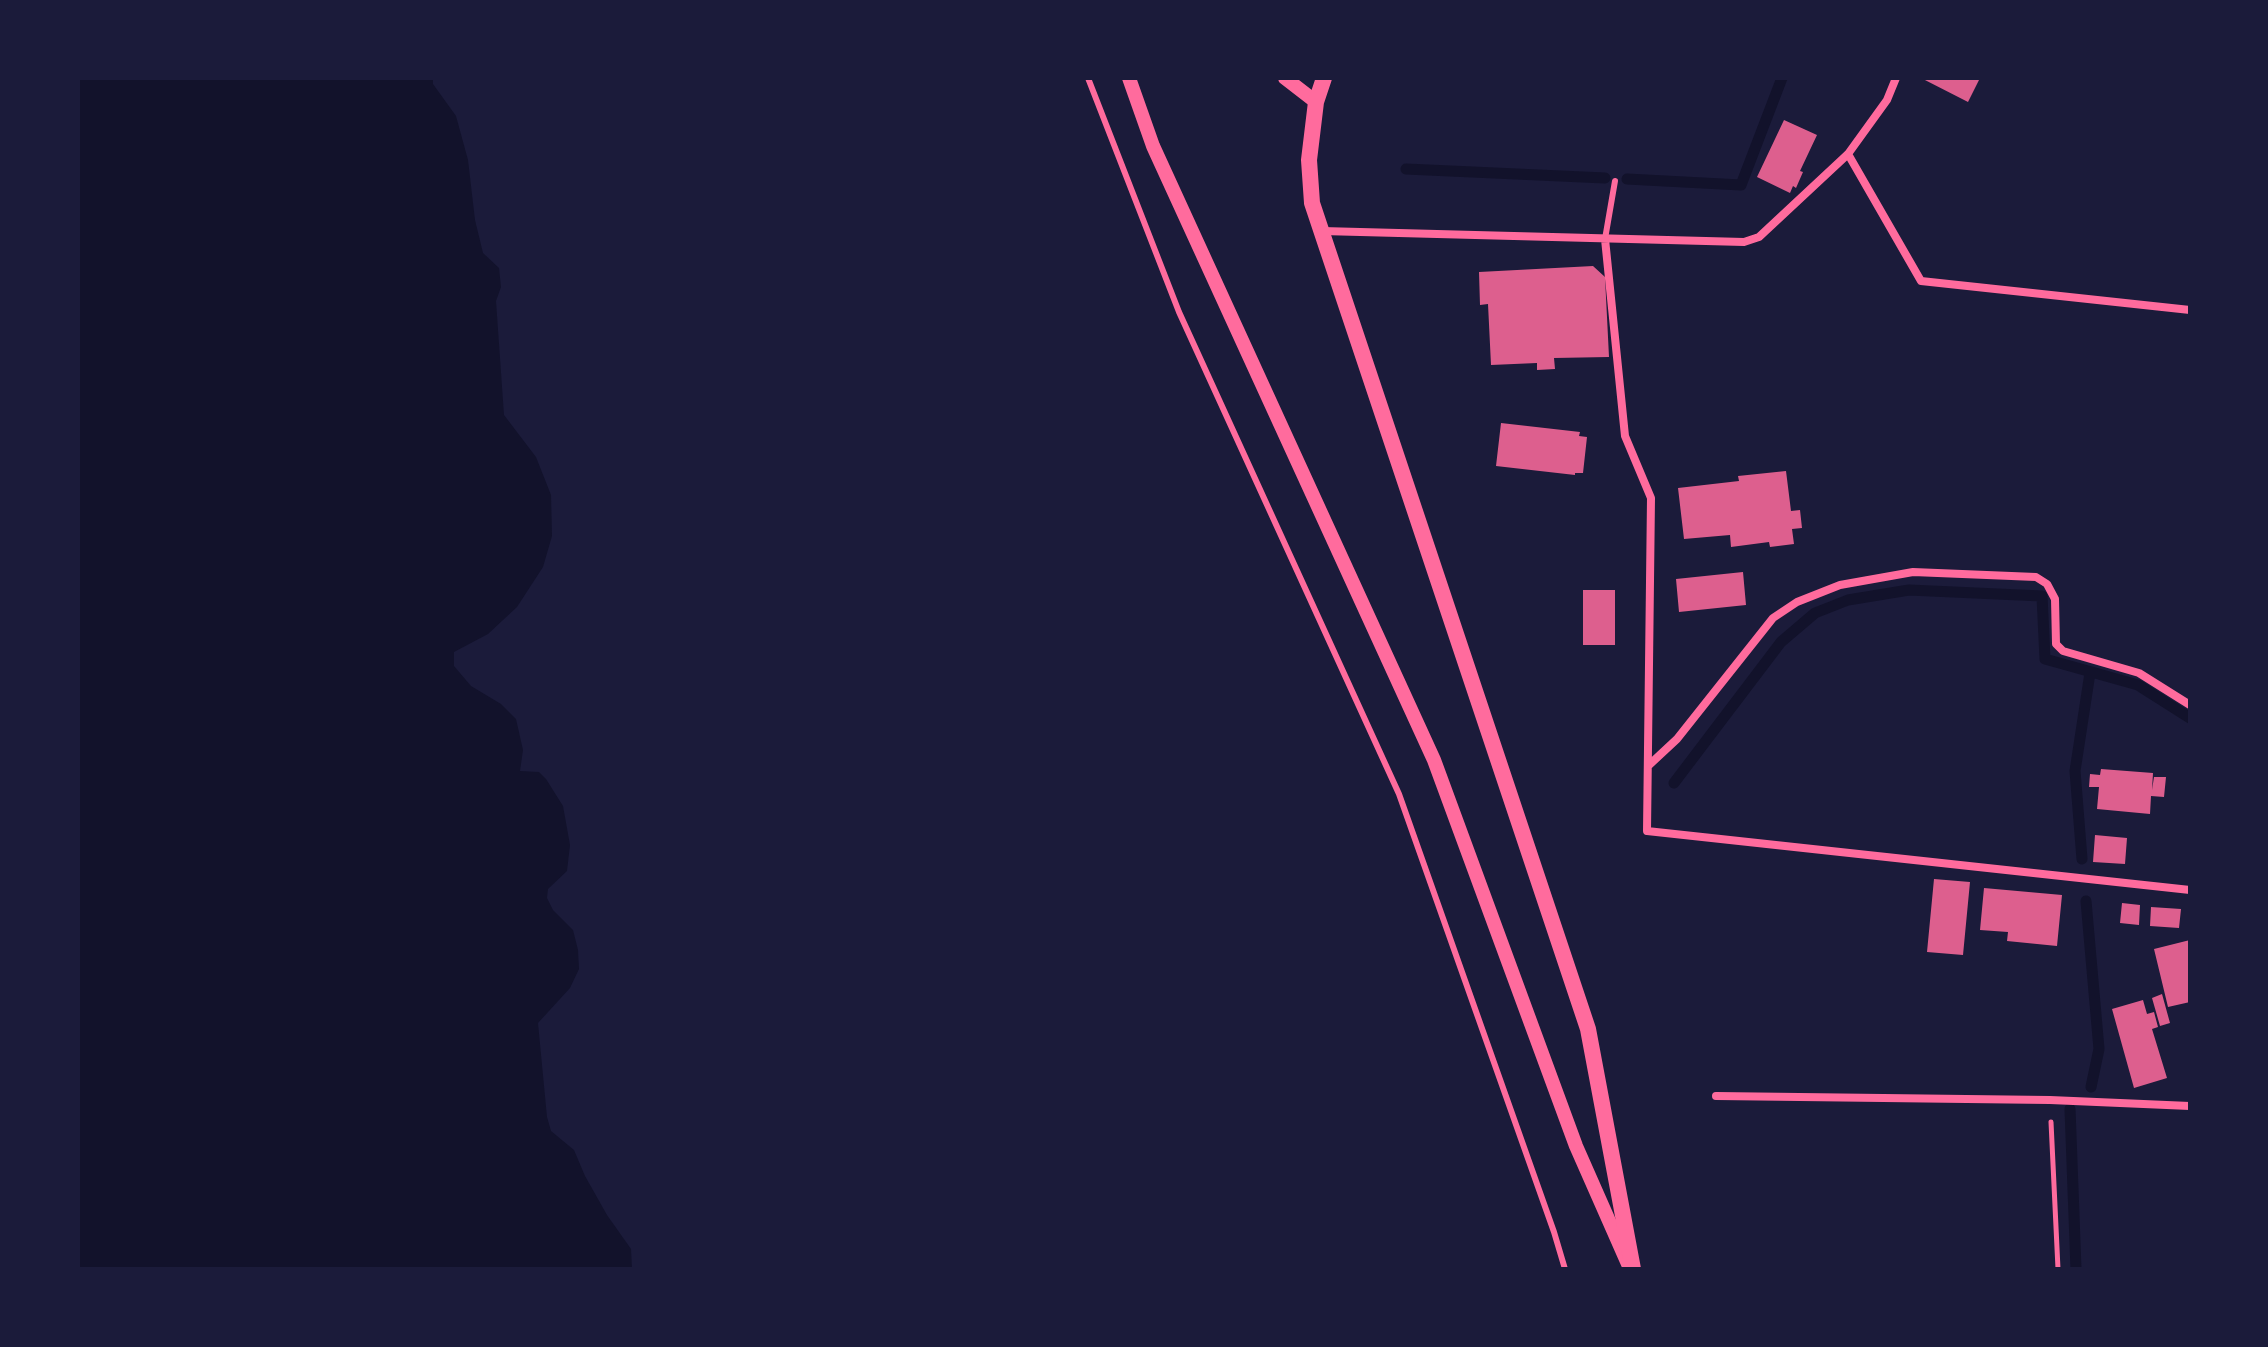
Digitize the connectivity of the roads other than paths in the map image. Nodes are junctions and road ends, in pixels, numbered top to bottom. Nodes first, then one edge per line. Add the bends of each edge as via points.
1 (1088, 78) edge
2 (1129, 78) edge
3 (1285, 78) edge
4 (1324, 78) edge
5 (1896, 78) edge
6 (1316, 102) junction
7 (1848, 154) junction
8 (1615, 181) dead end
9 (1321, 231) junction
10 (1605, 239) junction
11 (2190, 310) edge
12 (2190, 705) edge
13 (1648, 766) junction
14 (2190, 890) edge
15 (1716, 1096) dead end
16 (2190, 1106) edge
17 (1565, 1269) edge
18 (1632, 1269) edge

1 - 17 lane via 1179,312 1399,794
2 - 18 street via 1153,146 1434,760 1576,1146
3 - 6 street
4 - 6 main road
5 - 7 street via 1887,100
6 - 9 main road via 1309,160 1312,203
7 - 10 street via 1759,237 1744,242
7 - 11 street via 1921,281
8 - 10 lane
9 - 10 street
9 - 18 main road via 1588,1029
10 - 13 street via 1625,436 1651,498
12 - 13 street via 2139,673 2063,651 2056,644 2055,599 2036,577 1913,572 1840,585 1773,618 1677,739
13 - 14 street via 1647,831
15 - 16 street

